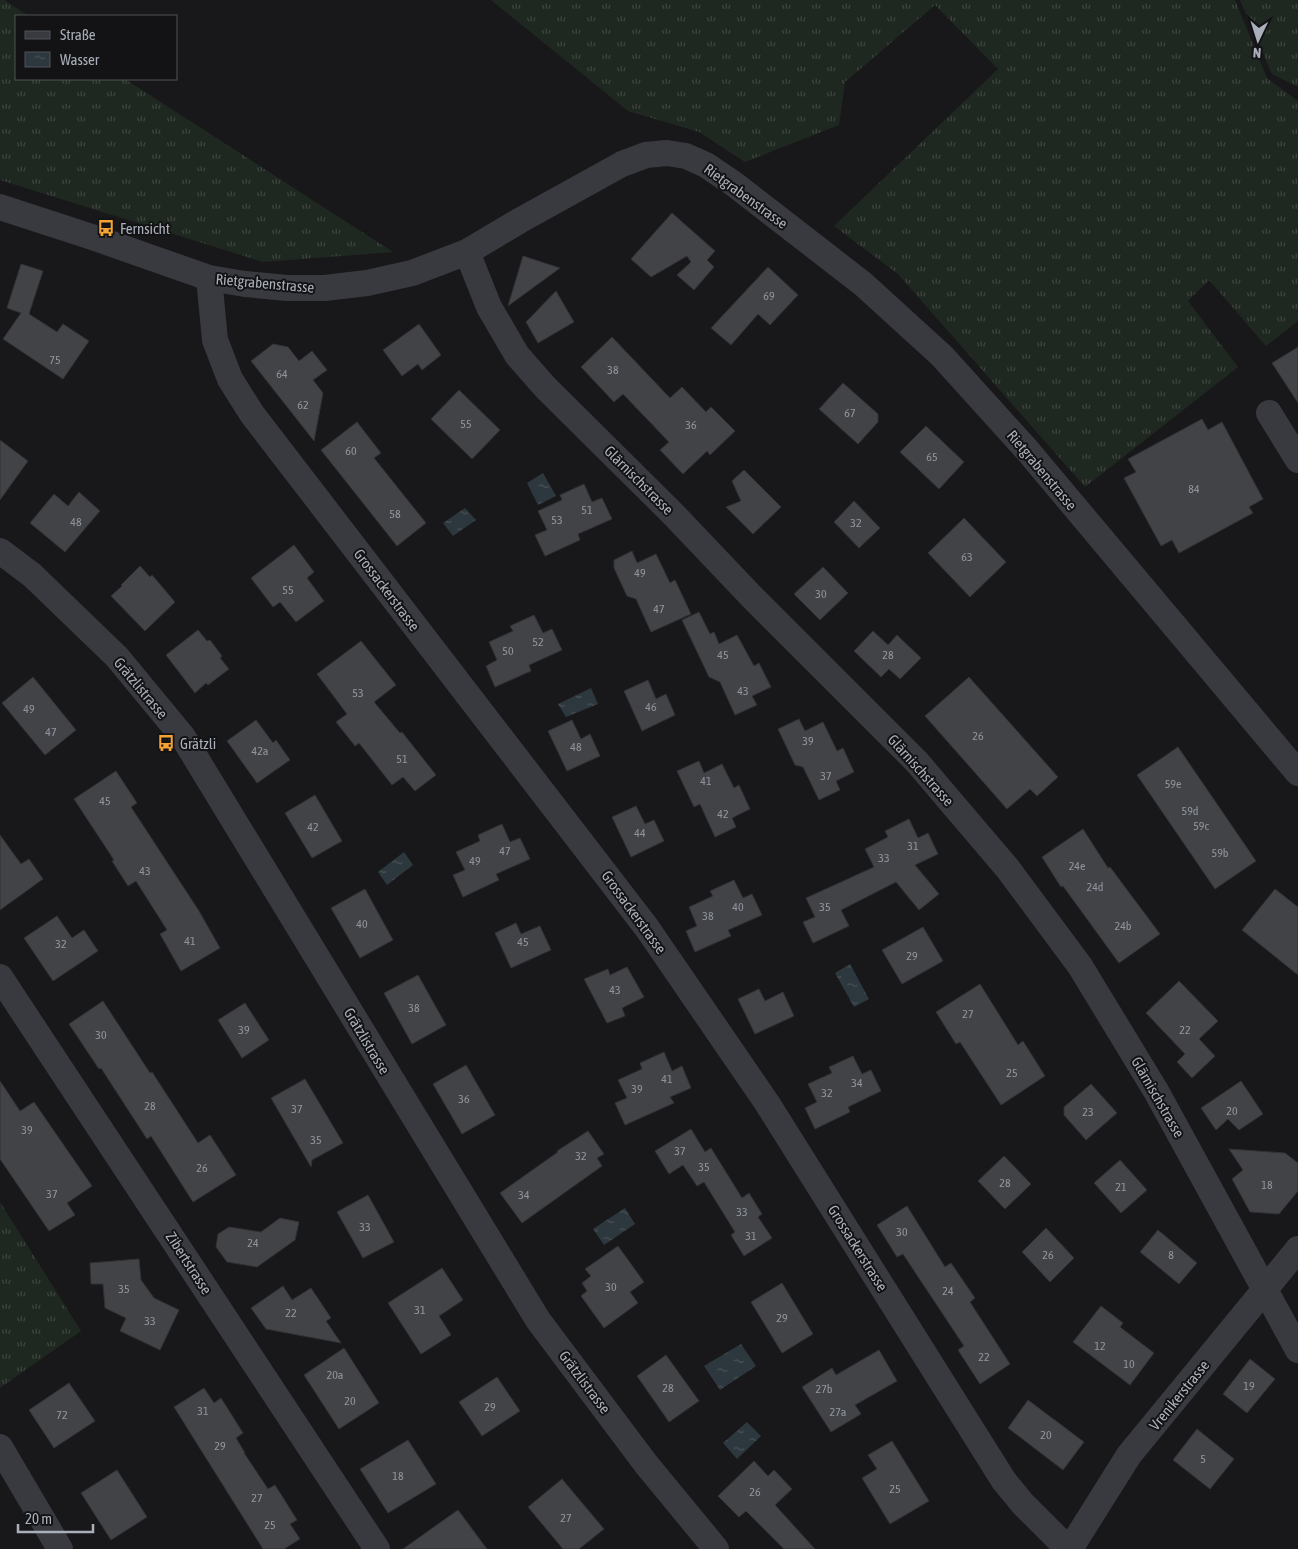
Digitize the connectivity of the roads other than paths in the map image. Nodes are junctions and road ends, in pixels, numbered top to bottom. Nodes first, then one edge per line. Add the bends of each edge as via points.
1 (0, 207) edge
2 (467, 252) junction
3 (209, 278) junction
4 (1269, 413) dead end
5 (1298, 460) edge
6 (0, 551) edge
7 (1298, 773) edge
8 (0, 977) edge
9 (1298, 1249) edge
10 (1265, 1291) junction
11 (1298, 1350) edge
12 (0, 1447) edge
13 (60, 1549) edge
14 (377, 1549) edge
15 (716, 1549) edge
16 (1069, 1549) edge

1 - 3 street, Rietgrabenstrasse
2 - 3 street, Rietgrabenstrasse via 412,273 325,288 279,287
2 - 7 street, Rietgrabenstrasse via 622,164 646,155 667,153 686,156 706,165 863,284 942,356 1027,450
2 - 10 street, Glärnischstrasse via 489,307 517,355 545,387 917,762 1008,870 1080,966 1156,1091
3 - 16 street, Grossackerstrasse via 215,340 230,379 252,414 648,928 767,1103 1004,1481
4 - 5 street
6 - 15 street, Grätzlistrasse via 32,575 117,657 183,737 538,1320 646,1464
8 - 14 street, Zibertstrasse
9 - 10 street, Vrenikerstrasse
10 - 11 street, Glärnischstrasse
10 - 16 street, Vrenikerstrasse via 1129,1456
12 - 13 street

